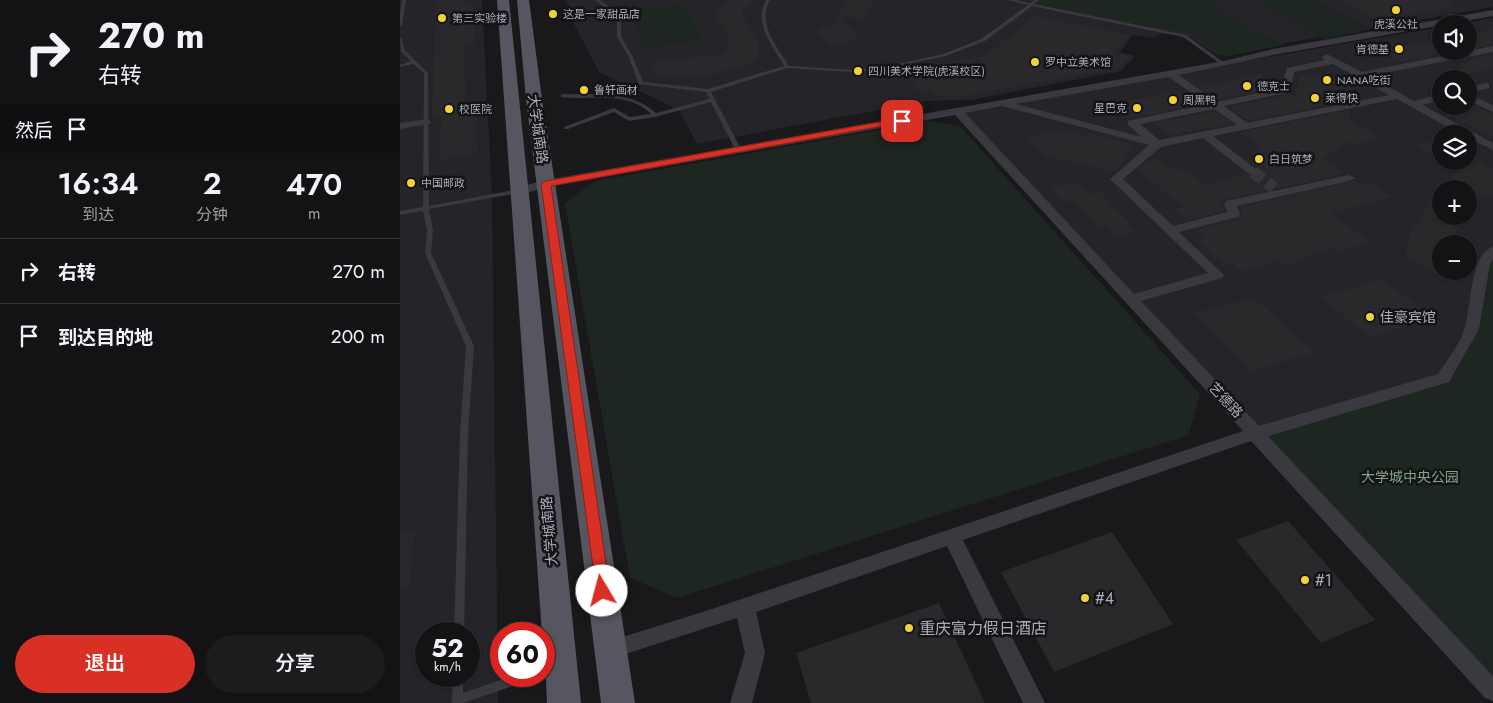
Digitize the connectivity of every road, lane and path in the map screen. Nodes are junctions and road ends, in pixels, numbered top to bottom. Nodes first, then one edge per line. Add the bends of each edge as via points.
1 (404, 0) edge
2 (504, 0) edge
3 (523, 0) edge
4 (597, 0) edge
5 (768, 0) edge
6 (1010, 0) edge
7 (1037, 0) edge
8 (1031, 5) junction
9 (1493, 13) edge
10 (400, 26) edge
11 (400, 39) edge
12 (1308, 46) junction
13 (1493, 49) edge
14 (1334, 61) junction
15 (414, 62) junction
16 (1224, 64) junction
17 (400, 66) edge
18 (787, 67) junction
19 (1170, 74) junction
20 (1361, 75) junction
21 (1491, 86) edge
22 (1477, 89) edge
23 (708, 91) junction
24 (563, 96) dead end
25 (1398, 96) junction
26 (1432, 99) edge
27 (713, 100) junction
28 (1477, 101) edge
29 (1000, 103) junction
30 (1413, 104) junction
31 (1215, 106) junction
32 (1493, 109) edge
33 (965, 110) junction
34 (655, 115) junction
35 (426, 122) junction
36 (1452, 125) edge
37 (400, 126) edge
38 (1245, 126) junction
39 (566, 128) dead end
40 (1204, 134) junction
41 (1477, 139) edge
42 (1156, 144) junction
43 (1493, 148) edge
44 (738, 149) junction
45 (1252, 172) tunnel mouth
46 (1349, 178) dead end
47 (546, 184) junction
48 (519, 191) junction
49 (426, 208) junction
50 (400, 213) edge
51 (1170, 231) junction
52 (1493, 251) edge
53 (1132, 299) junction
54 (1256, 433) junction
55 (952, 538) junction
56 (745, 607) junction
57 (459, 622) edge
58 (610, 650) junction
59 (458, 687) edge
60 (497, 687) edge
61 (1493, 691) edge
62 (457, 702) edge
63 (564, 703) edge
64 (618, 703) edge
65 (741, 703) edge
66 (1034, 703) edge

1 - 10 lane
2 - 48 main road, 大学城南路
3 - 47 main road, 大学城南路
4 - 23 lane via 618,16 619,37 641,83
5 - 18 lane via 763,22
6 - 8 lane
7 - 8 lane
8 - 16 lane via 1184,36
8 - 18 lane via 983,40 944,55 854,71
9 - 12 street
11 - 15 lane via 403,51
12 - 14 street
12 - 16 street
13 - 20 street
14 - 20 street
14 - 31 street via 1290,70 1286,90
15 - 17 lane
15 - 35 lane via 426,73
16 - 19 street
18 - 23 lane
19 - 29 street
19 - 31 street
20 - 25 street
21 - 22 street
23 - 27 lane
24 - 34 lane via 628,98 647,105
25 - 30 street
25 - 38 street
26 - 30 street
27 - 34 lane
27 - 44 lane
28 - 32 street
29 - 33 street
29 - 42 street
30 - 36 street
31 - 38 street
31 - 42 street via 1132,123
33 - 44 street
33 - 53 street, 艺德路
34 - 39 lane via 629,119 614,110
35 - 37 street
35 - 49 lane
38 - 40 street
40 - 42 street
40 - 45 street
41 - 43 street
42 - 51 street via 1116,179
44 - 47 street
46 - 51 street via 1299,190 1276,190 1230,204 1234,214
47 - 48 street
47 - 58 main road, 大学城南路
48 - 49 lane
48 - 63 main road, 大学城南路 via 556,667
49 - 50 lane
49 - 57 lane via 430,230 428,254 470,346 464,434
51 - 53 street via 1217,275
52 - 54 street via 1483,264 1472,329 1444,378
53 - 54 street, 艺德路
54 - 55 street
54 - 61 street, 艺德路
55 - 56 street
55 - 66 street
56 - 58 street
56 - 65 street via 755,652
58 - 64 main road, 大学城南路
59 - 62 lane
60 - 62 lane

